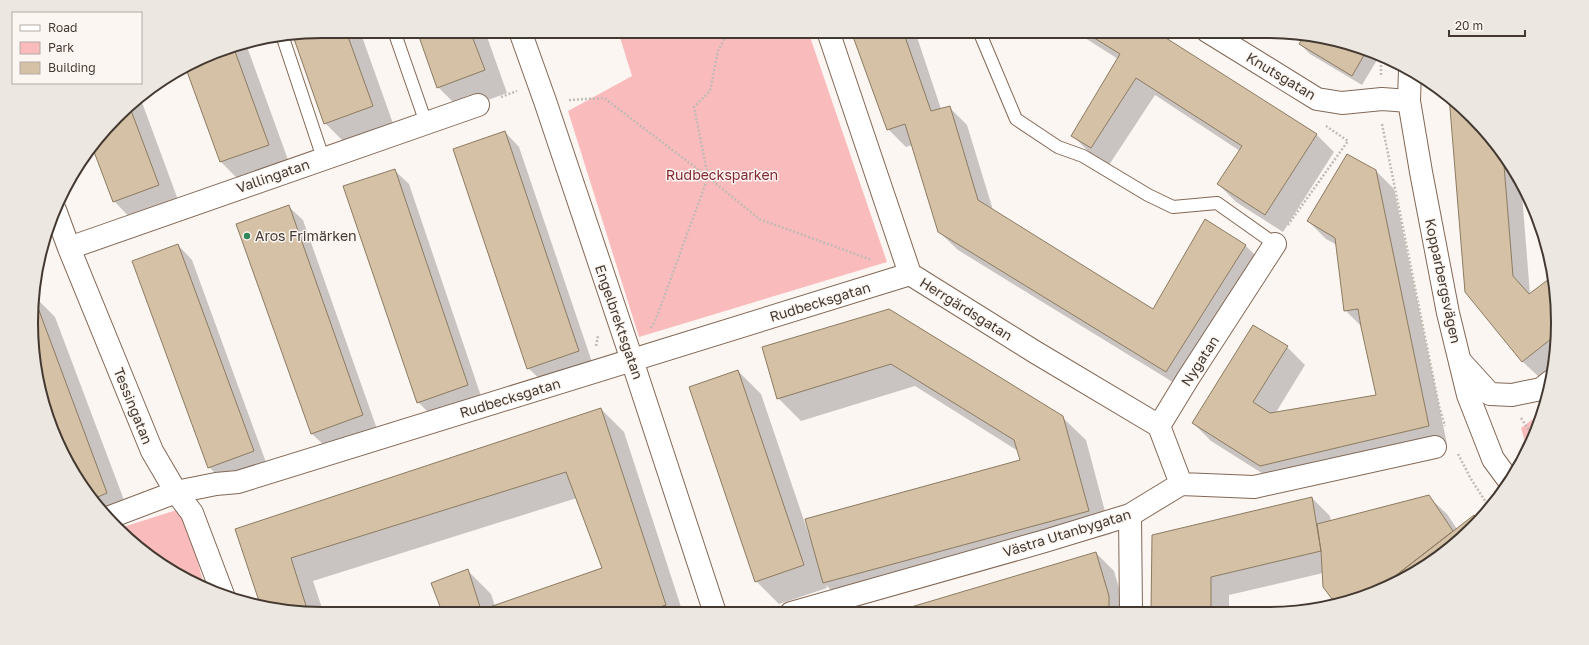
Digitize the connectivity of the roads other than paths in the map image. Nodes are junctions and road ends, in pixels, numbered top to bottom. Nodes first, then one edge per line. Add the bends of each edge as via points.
1 (396, 38) edge
2 (522, 38) edge
3 (830, 38) edge
4 (982, 38) edge
5 (1218, 38) edge
6 (284, 40) edge
7 (1410, 76) edge
8 (1409, 101) junction
9 (478, 105) dead end
10 (426, 123) junction
11 (324, 158) junction
12 (58, 219) edge
13 (1275, 244) joint
14 (69, 248) junction
15 (910, 274) junction
16 (632, 360) junction
17 (1460, 361) junction
18 (1544, 386) edge
19 (1159, 426) junction
20 (1441, 439) road end
21 (1506, 476) edge
22 (1181, 484) junction
23 (176, 492) junction
24 (1130, 515) junction
25 (114, 516) edge
26 (220, 588) edge
27 (714, 607) edge
28 (812, 607) edge
29 (1131, 607) edge

1 - 10 lane
2 - 16 street, Engelbrektsgatan
3 - 15 street, Herrgärdsgatan
4 - 13 lane via 1016,119 1058,147 1084,156 1148,195 1173,207 1217,203
5 - 8 street, Knutsgatan via 1317,99 1342,103 1382,99
6 - 11 lane
7 - 8 street, Kopparbergsvägen
8 - 17 street, Kopparbergsvägen via 1448,313
9 - 10 street, Vallingatan
10 - 11 street, Vallingatan
11 - 14 street, Vallingatan
12 - 14 street, Tessingatan
13 - 19 street, Nygatan
14 - 23 street, Tessingatan via 152,451
15 - 16 street, Rudbecksgatan
15 - 19 street, Herrgärdsgatan
16 - 23 street, Rudbecksgatan via 238,482
16 - 27 street, Engelbrektsgatan
17 - 18 street via 1490,394 1512,395
17 - 21 street, Kopparbergsvägen via 1468,396 1493,459
19 - 22 street
20 - 22 street via 1254,487
22 - 24 street, Västra Utanbygatan
23 - 25 street, Rudbecksgatan
23 - 26 street, Tessingatan via 192,512
24 - 28 street, Västra Utanbygatan
24 - 29 street

